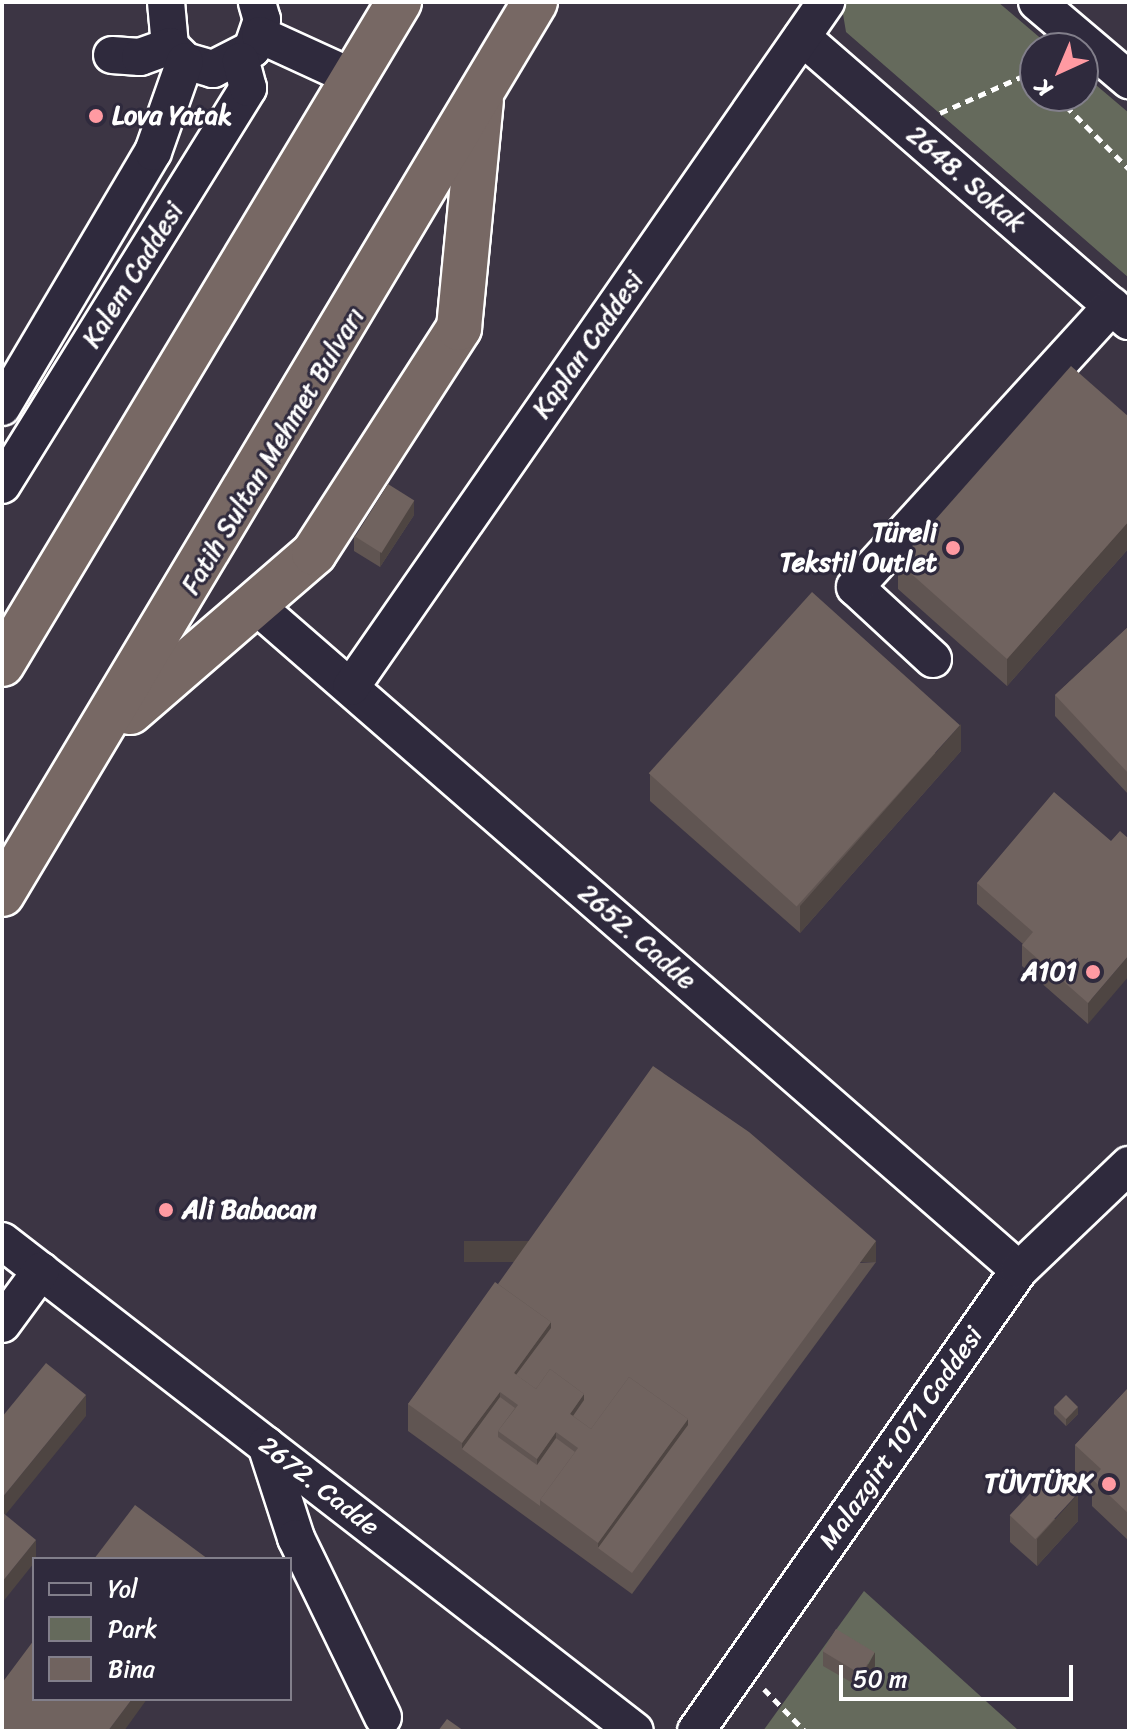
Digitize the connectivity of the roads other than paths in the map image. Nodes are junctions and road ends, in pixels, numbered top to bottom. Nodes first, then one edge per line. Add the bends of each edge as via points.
1 (166, 2) edge
2 (399, 2) edge
3 (535, 2) edge
4 (826, 2) edge
5 (1037, 2) edge
6 (260, 24) edge
7 (802, 37) junction
8 (178, 53) junction
9 (112, 55) dead end
10 (354, 78) junction
11 (1129, 80) edge
12 (481, 95) junction
13 (1121, 314) edge
14 (2, 407) edge
15 (2, 485) edge
16 (254, 604) junction
17 (933, 659) dead end
18 (2, 664) edge
19 (351, 687) junction
20 (98, 739) junction
21 (2, 894) edge
22 (1129, 1165) edge
23 (2, 1241) edge
24 (1019, 1270) junction
25 (41, 1271) junction
26 (2, 1324) edge
27 (266, 1445) junction
28 (383, 1717) dead end
29 (635, 1731) edge
30 (696, 1731) edge

1 - 8 street
2 - 10 highway
3 - 12 highway, Fatih Sultan Mehmet Bulvarı
4 - 7 street, Kaplan Caddesi
5 - 11 street
6 - 8 street via 213,69
6 - 10 street
6 - 15 street, Kalem Caddesi via 248,88
7 - 13 street, 2648. Sokak
7 - 19 street, Kaplan Caddesi
8 - 9 street
8 - 14 street, Kalem Caddesi via 147,163
10 - 18 highway
12 - 16 highway via 459,328 314,553
12 - 20 highway, Fatih Sultan Mehmet Bulvarı
13 - 17 street via 855,587
16 - 19 street, 2652. Cadde
16 - 20 highway
19 - 24 street, 2652. Cadde
20 - 21 highway, Fatih Sultan Mehmet Bulvarı
22 - 24 street, Malazgirt 1071 Caddesi
23 - 25 street, 2672. Cadde
24 - 30 street, Malazgirt 1071 Caddesi
25 - 26 street
25 - 27 street, 2672. Cadde
27 - 28 street via 296,1538
27 - 29 street, 2672. Cadde

